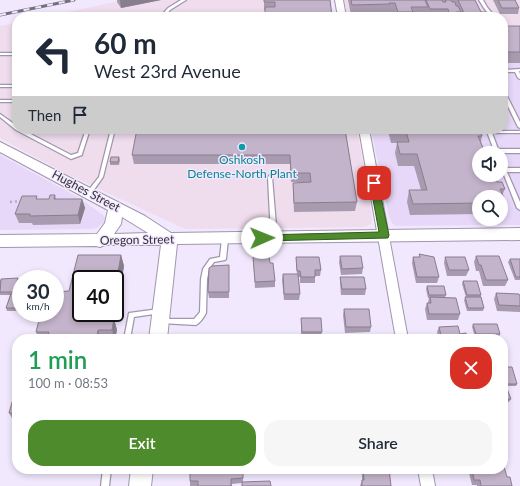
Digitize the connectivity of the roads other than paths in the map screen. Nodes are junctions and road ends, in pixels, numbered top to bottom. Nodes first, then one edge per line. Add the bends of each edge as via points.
1 (184, 0) edge
2 (339, 0) edge
3 (481, 0) edge
4 (166, 12) edge
5 (341, 12) edge
6 (489, 12) edge
7 (0, 54) edge
8 (12, 54) edge
9 (518, 70) edge
10 (520, 78) edge
11 (0, 86) edge
12 (12, 86) edge
13 (0, 101) edge
14 (12, 101) edge
15 (508, 102) edge
16 (0, 115) edge
17 (8, 121) junction
18 (12, 121) edge
19 (12, 124) edge
20 (520, 127) edge
21 (508, 132) edge
22 (520, 132) edge
23 (27, 134) edge
24 (86, 134) edge
25 (112, 134) edge
26 (365, 134) edge
27 (489, 134) edge
28 (0, 146) edge
29 (494, 146) edge
30 (520, 151) edge
31 (508, 152) edge
32 (508, 170) edge
33 (520, 170) edge
34 (270, 177) dead end
35 (508, 180) edge
36 (520, 189) edge
37 (512, 190) junction
38 (89, 193) junction
39 (116, 207) junction
40 (520, 208) edge
41 (520, 234) edge
42 (384, 235) junction
43 (274, 238) junction
44 (225, 239) junction
45 (170, 240) junction
46 (0, 241) edge
47 (100, 241) junction
48 (161, 316) junction
49 (128, 334) edge
50 (159, 334) edge
51 (401, 334) edge
52 (106, 474) edge
53 (141, 474) edge
54 (426, 474) edge
55 (105, 486) edge
56 (140, 486) edge
57 (428, 486) edge

1 - 4 lane
2 - 5 street
3 - 6 lane
7 - 8 lane
9 - 10 lane
11 - 12 lane
13 - 14 lane
15 - 20 lane
16 - 17 lane
17 - 18 lane
17 - 19 lane
21 - 22 lane
23 - 24 lane via 75,157 80,154
25 - 38 lane via 101,177
26 - 42 street
27 - 29 lane
28 - 38 street, Hughes Street
30 - 31 lane
32 - 33 lane
34 - 43 lane
35 - 37 lane
36 - 37 lane
37 - 40 lane
38 - 39 street, Hughes Street
39 - 45 street, Hughes Street
39 - 47 street via 113,224
41 - 42 street, Oregon Street
42 - 43 street, Oregon Street
42 - 51 street
43 - 44 street, Oregon Street
44 - 45 street, Oregon Street
44 - 48 lane via 223,259 212,260 206,270 203,313 196,322
45 - 47 street, Oregon Street
45 - 48 street
46 - 47 street, Oregon Street
48 - 49 lane via 131,315
48 - 50 street
52 - 55 lane
53 - 56 street
54 - 57 street

